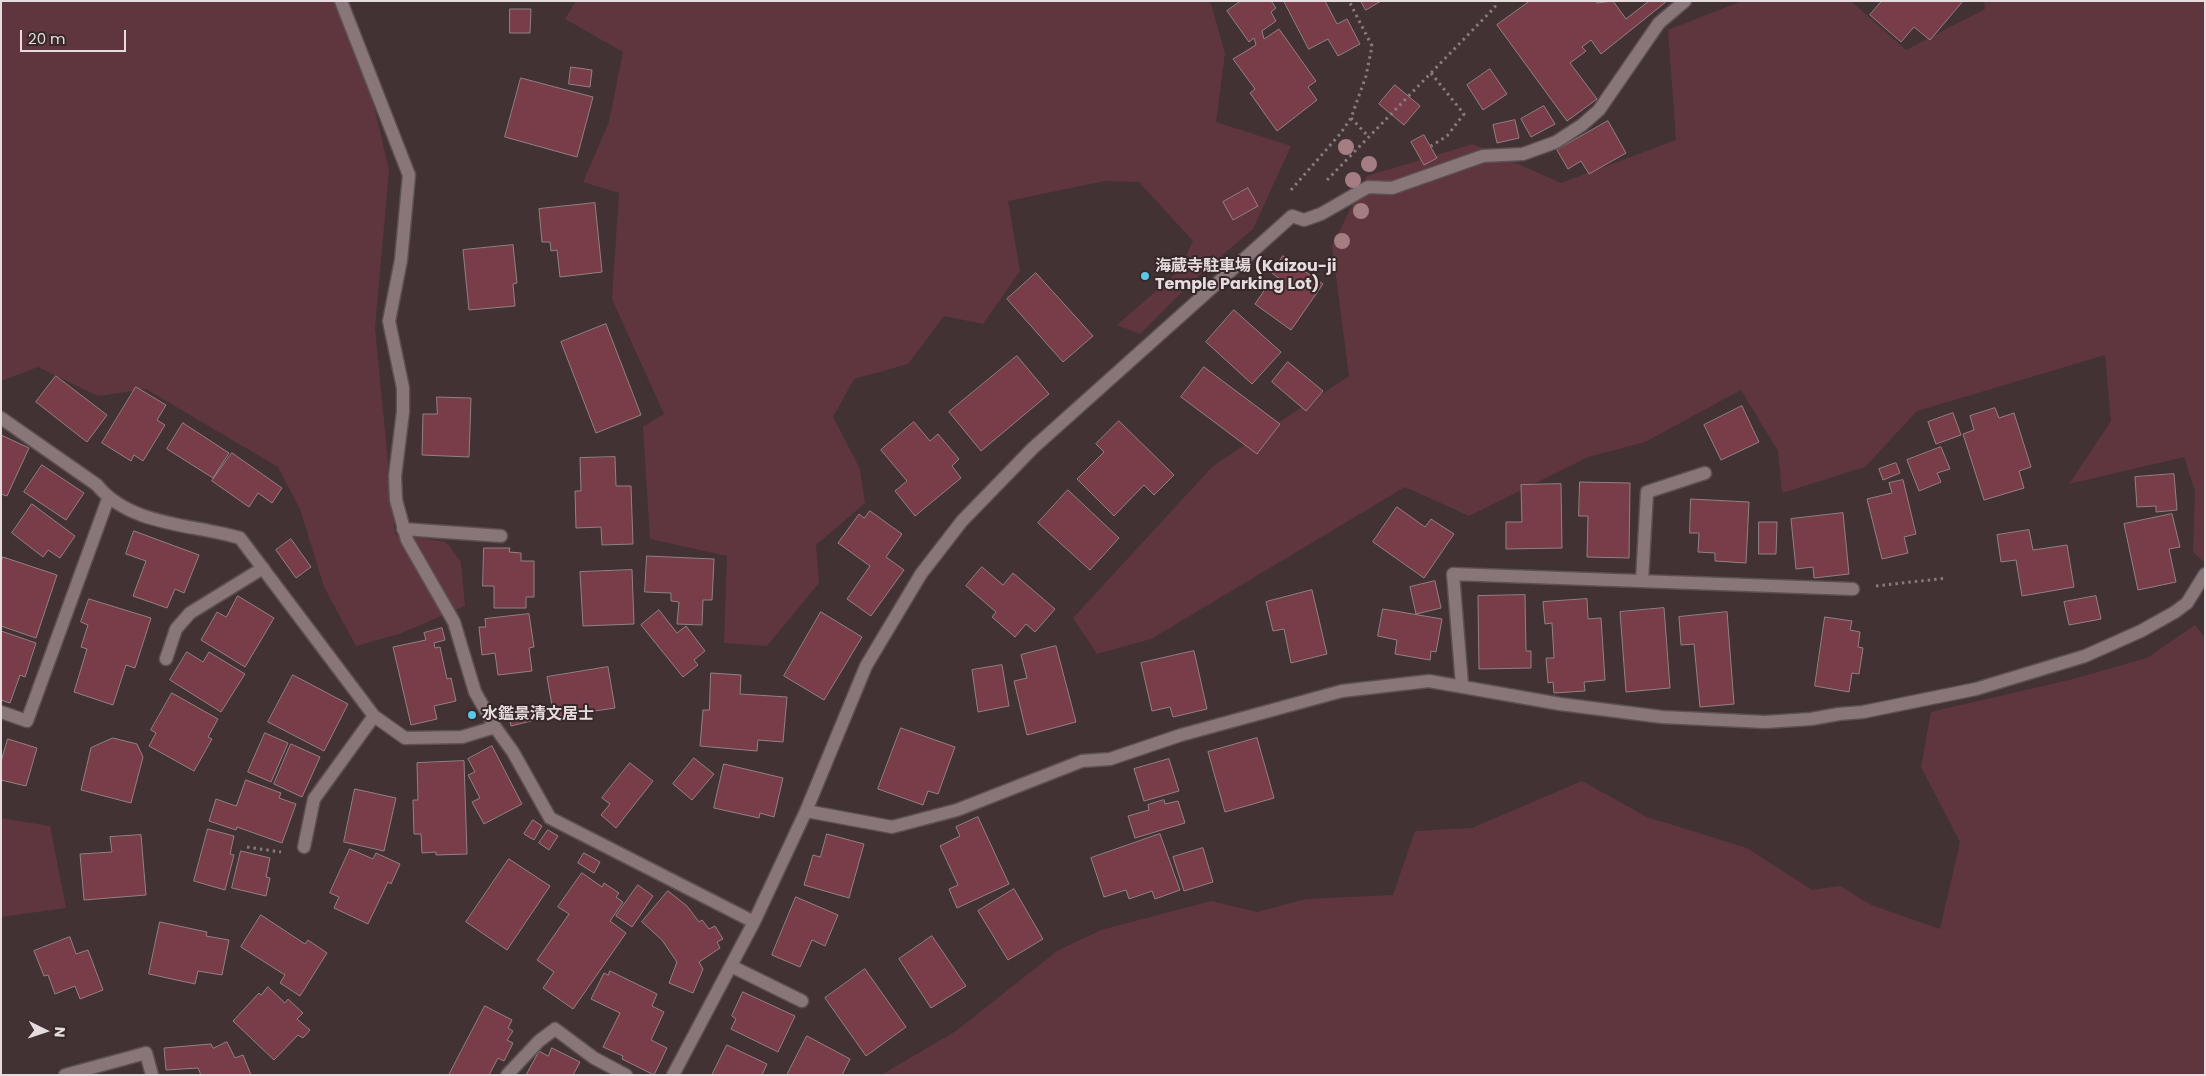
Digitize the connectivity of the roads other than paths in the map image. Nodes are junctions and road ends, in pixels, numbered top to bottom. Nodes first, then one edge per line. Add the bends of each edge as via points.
1 (341, 1) edge
2 (1684, 1) edge
3 (1, 418) edge
4 (1705, 473) dead end
5 (108, 499) junction
6 (403, 529) junction
7 (501, 536) dead end
8 (263, 568) junction
9 (2205, 574) edge
10 (1642, 581) junction
11 (1853, 589) road end
12 (166, 659) dead end
13 (1462, 685) junction
14 (1, 712) edge
15 (374, 716) junction
16 (495, 727) junction
17 (806, 811) junction
18 (304, 847) road end
19 (754, 922) junction
20 (731, 966) junction
21 (802, 1001) dead end
22 (65, 1075) edge
23 (152, 1075) edge
24 (508, 1075) edge
25 (626, 1075) edge
26 (673, 1075) edge

1 - 6 street via 408,175 401,260 389,321 402,388 403,412 395,476 396,500
2 - 17 street via 1660,24 1599,110 1556,142 1523,154 1482,156 1392,188 1368,186 1321,214 1304,220 1292,216 1033,448 962,521 921,574 866,666
3 - 5 street via 97,484
4 - 10 street via 1647,492
5 - 8 street via 156,521 240,538
5 - 14 street via 27,721
6 - 7 street
6 - 16 street via 454,622 476,692
8 - 12 street via 190,613 176,629
8 - 15 street
9 - 13 street via 2187,602 2175,612 2085,656 1976,689 1811,720 1720,721 1662,717 1560,704
10 - 11 street
10 - 13 street via 1453,574
13 - 17 street via 1429,681 1342,691 1182,735 1110,759 1082,761 957,810 892,827
15 - 16 street via 405,738 462,737
15 - 18 street via 314,799
16 - 19 street via 550,818
17 - 19 street
19 - 20 street
20 - 21 street
20 - 26 street
22 - 23 street via 146,1052
24 - 25 street via 539,1041 555,1029 594,1058

